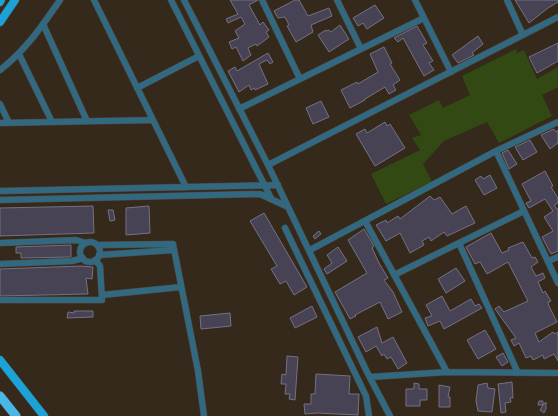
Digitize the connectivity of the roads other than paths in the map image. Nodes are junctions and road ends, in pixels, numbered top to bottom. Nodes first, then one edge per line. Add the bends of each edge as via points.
1 (60, 0) edge
2 (94, 0) edge
3 (172, 0) edge
4 (184, 0) edge
5 (262, 0) edge
6 (337, 0) edge
7 (415, 0) edge
8 (507, 0) edge
9 (14, 1) edge
10 (558, 17) edge
11 (424, 18) junction
12 (0, 22) edge
13 (43, 24) junction
14 (523, 35) junction
15 (361, 49) junction
16 (19, 54) junction
17 (199, 56) junction
18 (0, 70) edge
19 (451, 72) junction
20 (300, 79) junction
21 (137, 88) junction
22 (0, 104) edge
23 (239, 109) junction
24 (153, 120) junction
25 (88, 121) junction
26 (52, 122) junction
27 (558, 122) edge
28 (0, 123) edge
29 (9, 123) junction
30 (496, 151) junction
31 (268, 166) junction
32 (278, 185) junction
33 (264, 186) junction
34 (186, 187) junction
35 (0, 191) edge
36 (271, 198) junction
37 (0, 200) edge
38 (288, 206) junction
39 (524, 211) junction
40 (365, 221) junction
41 (285, 228) dead end
42 (0, 243) edge
43 (86, 243) junction
44 (459, 243) junction
45 (97, 245) junction
46 (174, 247) junction
47 (310, 250) junction
48 (99, 255) junction
49 (558, 257) edge
50 (83, 258) junction
51 (95, 260) junction
52 (548, 261) junction
53 (0, 264) edge
54 (394, 275) junction
55 (558, 283) edge
56 (181, 287) junction
57 (102, 295) junction
58 (0, 300) edge
59 (0, 360) edge
60 (447, 372) junction
61 (518, 373) junction
62 (558, 373) edge
63 (370, 376) junction
64 (0, 396) edge
65 (16, 416) edge
66 (44, 416) edge
67 (204, 416) edge
68 (368, 416) edge
69 (390, 416) edge

1 - 13 street
2 - 21 street
3 - 17 street
4 - 23 street
5 - 20 street
6 - 15 street
7 - 11 street
8 - 14 street
9 - 12 main road
10 - 14 street
11 - 15 street
11 - 19 street
13 - 16 street
13 - 25 street
14 - 19 street
15 - 20 street
16 - 18 street
16 - 26 street
17 - 21 street
17 - 33 street
19 - 31 street
20 - 23 street
21 - 24 street
22 - 29 street
23 - 31 street
24 - 25 street
24 - 34 street
25 - 26 street
26 - 29 street
27 - 30 street
28 - 29 street
30 - 39 street
30 - 40 street
31 - 32 street
32 - 33 street
32 - 38 street
33 - 34 street
33 - 36 street
34 - 35 street
36 - 37 street via 260,194 238,194
36 - 38 street
38 - 47 street
39 - 44 street
39 - 52 street
40 - 47 street
40 - 54 street
41 - 68 street via 366,396
42 - 43 street via 76,240
43 - 45 street via 92,242
43 - 50 street via 81,250
44 - 54 street
44 - 61 street
45 - 46 street
45 - 48 street
46 - 48 street
46 - 56 street
47 - 63 street
48 - 51 street
49 - 52 street
50 - 51 street via 87,261
50 - 53 street via 72,261
51 - 57 street via 100,266
52 - 55 street
54 - 60 street
56 - 57 street
56 - 67 street
57 - 58 street via 102,300
59 - 66 main road
60 - 61 street
60 - 63 street
61 - 62 street
63 - 69 street
64 - 65 highway

